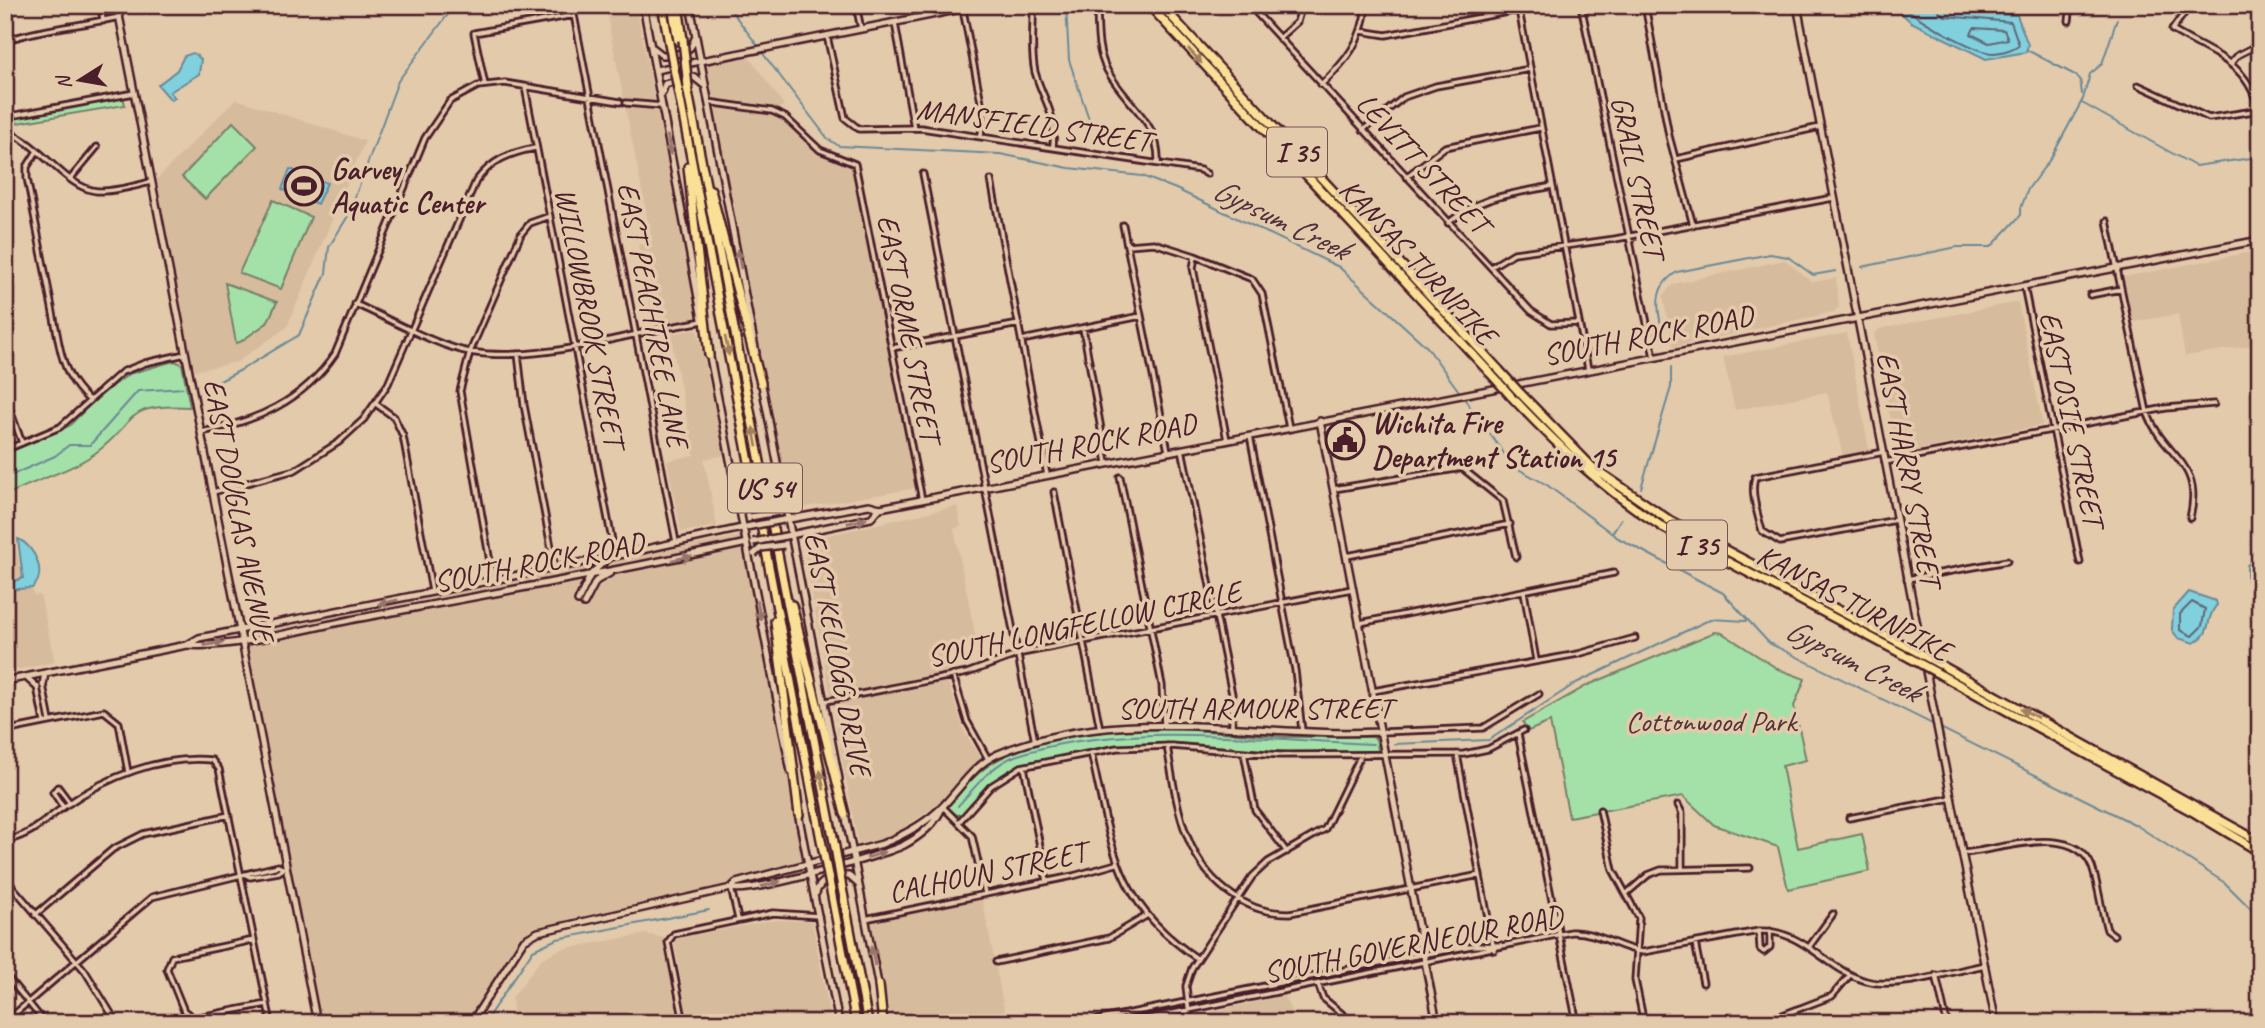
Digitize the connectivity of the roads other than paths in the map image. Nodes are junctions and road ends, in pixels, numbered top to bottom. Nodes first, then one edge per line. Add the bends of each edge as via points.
1 (101, 5) edge
2 (117, 5) edge
3 (643, 5) edge
4 (661, 5) edge
5 (671, 5) edge
6 (678, 5) edge
7 (690, 5) edge
8 (856, 5) edge
9 (981, 5) edge
10 (1033, 5) edge
11 (1097, 5) edge
12 (1149, 5) edge
13 (1161, 5) edge
14 (1249, 5) edge
15 (1302, 5) edge
16 (1366, 5) edge
17 (1545, 5) edge
18 (1581, 5) edge
19 (1645, 5) edge
20 (1797, 5) edge
21 (2071, 5) edge
22 (2190, 5) edge
23 (963, 7) edge
24 (1519, 8) edge
25 (119, 17) junction
26 (103, 21) junction
27 (2069, 21) dead end
28 (895, 22) junction
29 (861, 29) junction
30 (1361, 31) junction
31 (695, 36) junction
32 (827, 36) junction
33 (1279, 38) junction
34 (5, 41) edge
35 (681, 41) junction
36 (2260, 44) edge
37 (651, 45) junction
38 (700, 61) junction
39 (2231, 63) junction
40 (1530, 69) junction
41 (656, 70) junction
42 (485, 85) junction
43 (1321, 85) junction
44 (2138, 85) dead end
45 (525, 86) junction
46 (705, 88) junction
47 (134, 93) junction
48 (589, 96) junction
49 (662, 97) junction
50 (620, 102) dead end
51 (708, 102) junction
52 (626, 103) dead end
53 (663, 106) junction
54 (682, 110) junction
55 (2260, 112) edge
56 (5, 117) edge
57 (1820, 127) junction
58 (914, 128) junction
59 (1540, 128) junction
60 (695, 129) junction
61 (1363, 130) junction
62 (5, 132) edge
63 (981, 136) junction
64 (1054, 146) junction
65 (97, 147) dead end
66 (536, 148) junction
67 (37, 151) junction
68 (1676, 159) junction
69 (1158, 163) junction
70 (923, 174) dead end
71 (1207, 174) dead end
72 (1406, 177) junction
73 (71, 178) junction
74 (991, 180) dead end
75 (151, 182) junction
76 (1552, 186) junction
77 (1833, 198) junction
78 (550, 216) junction
79 (2107, 221) dead end
80 (1448, 223) junction
81 (1693, 225) junction
82 (1124, 226) dead end
83 (1631, 236) junction
84 (2260, 240) edge
85 (1564, 244) junction
86 (1127, 245) junction
87 (1195, 256) junction
88 (1491, 267) junction
89 (2116, 267) junction
90 (2024, 285) junction
91 (2121, 289) junction
92 (2090, 295) dead end
93 (355, 304) junction
94 (1141, 316) junction
95 (1857, 318) junction
96 (703, 321) junction
97 (1579, 323) junction
98 (1019, 324) junction
99 (671, 327) dead end
100 (1083, 328) junction
101 (413, 329) junction
102 (662, 329) dead end
103 (635, 334) junction
104 (955, 337) junction
105 (1022, 340) junction
106 (574, 345) junction
107 (892, 348) junction
108 (470, 352) junction
109 (185, 354) junction
110 (518, 354) junction
111 (709, 355) junction
112 (1654, 357) junction
113 (1588, 369) junction
114 (761, 383) junction
115 (5, 396) edge
116 (89, 400) junction
117 (376, 404) junction
118 (2214, 404) dead end
119 (2147, 412) junction
120 (1320, 420) junction
121 (1289, 428) junction
122 (2052, 430) junction
123 (199, 432) junction
124 (1250, 436) junction
125 (1227, 440) junction
126 (22, 443) junction
127 (1182, 449) junction
128 (5, 450) edge
129 (1168, 451) junction
130 (1884, 452) junction
131 (1885, 462) junction
132 (1107, 463) junction
133 (1047, 475) junction
134 (1120, 477) dead end
135 (986, 487) junction
136 (1332, 490) junction
137 (211, 492) junction
138 (1054, 492) dead end
139 (785, 499) junction
140 (922, 500) junction
141 (739, 508) junction
142 (880, 508) junction
143 (789, 518) junction
144 (2190, 518) dead end
145 (1896, 520) junction
146 (1510, 524) junction
147 (743, 528) junction
148 (793, 535) junction
149 (676, 542) junction
150 (750, 543) junction
151 (777, 553) junction
152 (796, 553) junction
153 (767, 554) junction
154 (613, 557) junction
155 (1345, 557) junction
156 (1516, 557) dead end
157 (2007, 561) dead end
158 (2080, 562) dead end
159 (750, 567) junction
160 (555, 568) junction
161 (618, 569) junction
162 (1614, 573) dead end
163 (591, 574) junction
164 (563, 579) junction
165 (1907, 579) junction
166 (493, 581) junction
167 (1352, 589) junction
168 (581, 592) junction
169 (1524, 592) junction
170 (432, 593) junction
171 (1283, 603) junction
172 (1216, 616) junction
173 (1358, 624) junction
174 (1151, 629) junction
175 (240, 631) junction
176 (1635, 638) dead end
177 (242, 640) junction
178 (1085, 642) junction
179 (187, 645) junction
180 (1019, 654) junction
181 (1536, 660) junction
182 (45, 673) junction
183 (953, 675) junction
184 (26, 677) junction
185 (5, 681) edge
186 (40, 686) junction
187 (1371, 691) junction
188 (1539, 694) dead end
189 (826, 701) junction
190 (50, 721) junction
191 (44, 722) junction
192 (1164, 724) junction
193 (1232, 728) junction
194 (1100, 729) junction
195 (1524, 730) dead end
196 (1380, 732) junction
197 (1301, 733) junction
198 (1518, 734) junction
199 (5, 736) edge
200 (1035, 742) junction
201 (1167, 746) junction
202 (1244, 752) junction
203 (1091, 753) junction
204 (1457, 754) junction
205 (1361, 755) junction
206 (1384, 755) junction
207 (988, 759) junction
208 (1024, 766) junction
209 (128, 772) junction
210 (1952, 798) junction
211 (70, 803) junction
212 (1678, 805) dead end
213 (63, 807) junction
214 (942, 807) junction
215 (1600, 810) dead end
216 (845, 814) junction
217 (229, 815) junction
218 (799, 816) junction
219 (1849, 818) dead end
220 (959, 822) junction
221 (5, 841) edge
222 (2260, 842) edge
223 (853, 852) junction
224 (1287, 852) junction
225 (2260, 852) edge
226 (1963, 853) junction
227 (855, 862) junction
228 (1116, 863) junction
229 (808, 864) junction
230 (284, 868) junction
231 (1682, 868) junction
232 (1750, 869) dead end
233 (810, 873) junction
234 (1480, 875) junction
235 (244, 876) junction
236 (5, 878) edge
237 (1047, 881) junction
238 (859, 887) junction
239 (732, 888) junction
240 (1410, 889) junction
241 (985, 893) junction
242 (1627, 893) junction
243 (815, 896) junction
244 (1238, 898) junction
245 (1833, 914) dead end
246 (35, 915) junction
247 (819, 916) junction
248 (1147, 916) junction
249 (738, 919) junction
250 (865, 919) junction
251 (1759, 931) junction
252 (1770, 931) junction
253 (1559, 934) junction
254 (2114, 935) dead end
255 (254, 940) junction
256 (1695, 943) junction
257 (1492, 944) junction
258 (1502, 946) junction
259 (1810, 947) junction
260 (1494, 950) junction
261 (1638, 951) junction
262 (1423, 955) junction
263 (1198, 959) junction
264 (76, 960) junction
265 (996, 962) dead end
266 (1425, 963) junction
267 (1985, 965) junction
268 (5, 974) edge
269 (1850, 974) junction
270 (1936, 975) junction
271 (1703, 983) dead end
272 (1318, 984) junction
273 (879, 985) joint
274 (30, 1002) junction
275 (1186, 1002) junction
276 (267, 1004) junction
277 (1188, 1010) junction
278 (5, 1021) edge
279 (45, 1023) edge
280 (117, 1023) edge
281 (271, 1023) edge
282 (317, 1023) edge
283 (471, 1023) edge
284 (684, 1023) edge
285 (839, 1023) edge
286 (856, 1023) edge
287 (868, 1023) edge
288 (885, 1023) edge
289 (1081, 1023) edge
290 (1125, 1023) edge
291 (1190, 1023) edge
292 (1353, 1023) edge
293 (1437, 1023) edge
294 (1577, 1023) edge
295 (1644, 1023) edge
296 (1762, 1023) edge
297 (1947, 1023) edge
298 (1996, 1023) edge

1 - 26 street
2 - 25 main road, EAST DOUGLAS AVENUE
3 - 37 main road
4 - 54 highway, US 54, bridge
5 - 35 highway, US 54
6 - 35 highway
7 - 31 main road, EAST KELLOGG DRIVE
8 - 29 street
9 - 23 main road
10 - 64 street via 1035,72 1055,123
11 - 69 street via 1101,53 1108,71 1155,134
12 -> 225 highway, KANSAS TURNPIKE / I 35, bridge via 1569,457 1629,505
222 -> 13 highway, KANSAS TURNPIKE / I 35, bridge via 1679,526 1592,467
14 - 33 street, LEVITT STREET
15 - 33 street via 1297,22
16 - 30 street
17 - 24 street
18 - 83 street, GRAIL STREET
19 - 68 street
20 - 57 main road, EAST HARRY STREET
21 - 27 street
22 - 39 street via 2172,30
23 - 28 main road
23 - 63 street via 983,112
24 - 30 street via 1386,36
24 - 40 street
25 - 26 street
25 - 47 main road, EAST DOUGLAS AVENUE
26 - 34 street via 40,29
28 - 29 main road
28 - 58 street
29 - 32 main road
30 - 43 street via 1344,62
31 - 37 main road via 686,51 662,55
31 - 38 main road, EAST KELLOGG DRIVE
32 - 38 main road
32 - 58 street, MANSFIELD STREET via 845,118 854,126
33 - 43 street, LEVITT STREET
35 - 60 highway, US 54, bridge
36 - 39 street
37 - 41 main road
38 - 41 main road
38 - 46 main road, EAST KELLOGG DRIVE
39 - 55 street via 2254,91
40 - 59 street
40 - 61 street via 1436,86 1404,97
41 - 49 main road
42 - 45 street
42 - 48 street, EAST PEACHTREE LANE via 474,33 574,15
42 - 93 street via 463,92 437,115
43 - 61 street, LEVITT STREET
44 - 55 street via 2209,118
45 - 48 street
45 - 66 street, WILLOWBROOK STREET
46 - 49 main road via 698,78 674,79 664,85
46 - 51 main road, EAST KELLOGG DRIVE
47 - 56 street
47 - 75 main road, EAST DOUGLAS AVENUE
48 - 50 street
48 - 103 street, EAST PEACHTREE LANE
49 - 53 main road
51 - 107 street, EAST ORME STREET via 772,111 785,117 820,150 855,164
114 -> 51 main road, EAST KELLOGG DRIVE
52 - 53 street
53 -> 96 main road
54 - 111 highway
54 -> 153 highway, US 54
57 - 68 street
57 - 77 main road, EAST HARRY STREET
58 - 63 street, MANSFIELD STREET
59 - 72 street via 1445,148
59 - 76 street
60 - 114 highway
151 -> 60 highway, US 54
61 - 72 street, LEVITT STREET
62 - 67 street
63 - 64 street, MANSFIELD STREET
64 - 69 street, MANSFIELD STREET
65 - 73 street
66 - 78 street, WILLOWBROOK STREET
66 - 101 street via 504,155 475,181
67 - 73 street
67 - 116 street via 27,167 27,178 64,369
68 - 81 street
69 - 71 street, MANSFIELD STREET
70 - 104 street
72 - 80 street, LEVITT STREET
73 - 75 street via 95,191
74 - 98 street
75 - 109 main road, EAST DOUGLAS AVENUE
76 - 80 street via 1485,200
76 - 85 street
77 - 81 street
77 - 95 main road, EAST HARRY STREET
78 - 106 street, WILLOWBROOK STREET
78 - 108 street via 530,223 521,234
79 - 89 street
80 - 88 street, LEVITT STREET
81 - 83 street
82 - 86 street
83 - 85 street
83 - 112 street, GRAIL STREET
84 - 89 main road, SOUTH ROCK ROAD
85 - 88 street via 1514,253
85 - 97 street
86 - 87 street via 1154,243
86 - 94 street
87 - 121 street via 1258,285
87 - 125 street
88 - 97 street, LEVITT STREET via 1542,319 1564,326
89 - 90 main road, SOUTH ROCK ROAD
89 - 91 street
90 - 95 main road, SOUTH ROCK ROAD
90 - 122 street, EAST OSIE STREET
91 - 92 street
91 - 119 street
93 - 101 street
93 - 123 street via 335,354 319,378 280,406 229,427
94 - 100 street
94 - 129 street
95 - 112 main road, SOUTH ROCK ROAD
95 - 130 main road, EAST HARRY STREET
96 - 99 street
96 - 111 main road
97 - 113 street
98 - 104 street
98 - 105 street
100 - 105 street
100 - 132 street
101 - 108 street
101 - 117 street
102 - 103 street
103 - 106 street
103 - 149 street, EAST PEACHTREE LANE
104 - 107 street
104 - 135 street
105 - 133 street
106 - 110 street
106 - 154 street, WILLOWBROOK STREET
107 - 140 street, EAST ORME STREET
108 - 110 street
108 - 166 street via 460,391 462,413
109 - 116 street via 122,372
109 - 123 main road, EAST DOUGLAS AVENUE
110 - 160 street
111 - 141 main road
112 - 113 main road, SOUTH ROCK ROAD
113 - 120 main road, SOUTH ROCK ROAD
114 - 139 main road, EAST KELLOGG DRIVE
115 - 126 street
116 - 126 street via 60,427
117 - 137 street via 339,442 295,470
117 - 170 street via 394,417 403,436
118 - 119 street
119 - 122 street
119 - 144 street via 2193,481
120 - 121 main road, SOUTH ROCK ROAD
120 - 136 main road
121 - 124 main road, SOUTH ROCK ROAD
122 - 131 street
122 - 158 street, EAST OSIE STREET
123 - 137 main road, EAST DOUGLAS AVENUE
124 - 125 main road, SOUTH ROCK ROAD
124 - 171 street
125 - 127 main road, SOUTH ROCK ROAD
126 - 128 street
127 - 129 main road, SOUTH ROCK ROAD
127 - 172 street
129 - 132 main road, SOUTH ROCK ROAD
130 - 131 main road, EAST HARRY STREET
130 - 145 street via 1755,477 1752,484 1762,531 1780,542
131 - 145 main road, EAST HARRY STREET
132 - 133 main road, SOUTH ROCK ROAD
133 - 135 main road, SOUTH ROCK ROAD
134 - 174 street
135 - 140 main road, SOUTH ROCK ROAD
135 - 180 street
136 - 146 street via 1454,467 1500,496
136 - 155 main road
137 - 175 main road, EAST DOUGLAS AVENUE
138 - 178 street
139 - 141 main road, bridge via 779,512 750,517
139 - 143 main road, EAST KELLOGG DRIVE
140 - 142 main road, SOUTH ROCK ROAD
141 - 147 main road
142 - 143 main road, SOUTH ROCK ROAD via 869,505
148 -> 142 main road, SOUTH ROCK ROAD via 872,518
143 - 147 main road, SOUTH ROCK ROAD, bridge
143 - 148 main road, EAST KELLOGG DRIVE
145 - 165 main road, EAST HARRY STREET
146 - 155 street
146 - 156 street
147 - 149 main road, SOUTH ROCK ROAD
147 - 150 main road
148 - 150 main road, SOUTH ROCK ROAD, bridge
148 - 152 main road, EAST KELLOGG DRIVE
149 - 154 main road, SOUTH ROCK ROAD
150 - 159 main road
161 -> 150 main road, SOUTH ROCK ROAD
151 - 216 highway
287 -> 151 highway, US 54, bridge
152 - 159 main road, bridge via 784,545 761,548
152 - 189 main road, EAST KELLOGG DRIVE
153 - 218 highway
153 - 286 highway, US 54, bridge
154 - 160 main road, SOUTH ROCK ROAD
154 - 163 main road
155 - 167 main road
157 - 165 street
159 -> 218 main road
160 - 166 main road, SOUTH ROCK ROAD
161 - 163 main road, SOUTH ROCK ROAD
161 - 168 main road via 596,582 581,603
162 - 169 street
163 - 164 main road, SOUTH ROCK ROAD
163 - 168 main road
164 - 168 main road via 577,583
164 - 177 main road, SOUTH ROCK ROAD
165 - 210 main road, EAST HARRY STREET
166 - 170 main road, SOUTH ROCK ROAD
167 - 171 street, SOUTH LONGFELLOW CIRCLE
167 - 173 main road
169 - 173 street
169 - 181 street
170 -> 175 main road, SOUTH ROCK ROAD
171 - 172 street, SOUTH LONGFELLOW CIRCLE
171 - 197 street via 1301,705
172 - 174 street, SOUTH LONGFELLOW CIRCLE
172 - 193 street via 1232,694
173 - 187 main road
174 - 178 street, SOUTH LONGFELLOW CIRCLE
174 - 192 street
175 - 177 main road, EAST DOUGLAS AVENUE
175 - 179 main road, SOUTH ROCK ROAD via 199,638
176 - 181 street
179 -> 177 main road, SOUTH ROCK ROAD
177 - 230 main road, EAST DOUGLAS AVENUE
178 - 180 street, SOUTH LONGFELLOW CIRCLE
178 - 194 street
179 - 182 main road
180 - 183 street, SOUTH LONGFELLOW CIRCLE
180 - 200 street
181 - 187 street
182 - 184 main road
182 - 186 main road
183 - 189 street, SOUTH LONGFELLOW CIRCLE
183 - 207 street via 967,721
184 - 185 main road
184 - 186 main road
186 - 190 street
186 - 191 street
187 - 196 main road
188 - 196 street, SOUTH ARMOUR STREET via 1483,728
189 - 216 main road, EAST KELLOGG DRIVE
190 - 191 street
190 - 209 street via 104,711 111,715 119,723
191 - 199 street via 14,729
192 - 193 main road, SOUTH ARMOUR STREET
192 - 194 main road, SOUTH ARMOUR STREET
193 - 197 main road, SOUTH ARMOUR STREET
194 - 200 main road, SOUTH ARMOUR STREET
195 - 198 street, SOUTH ARMOUR STREET
196 - 197 main road, SOUTH ARMOUR STREET
196 - 206 main road
198 - 204 street, SOUTH ARMOUR STREET via 1488,749
198 - 253 street
200 - 207 main road, SOUTH ARMOUR STREET
201 - 202 street, SOUTH ARMOUR STREET
201 - 203 street, SOUTH ARMOUR STREET
201 - 244 street via 1189,845 1212,879
202 - 205 street, SOUTH ARMOUR STREET
202 - 224 street via 1255,810
203 - 208 street, SOUTH ARMOUR STREET
203 - 228 street
204 - 206 street, SOUTH ARMOUR STREET
204 - 234 street
205 - 206 street, SOUTH ARMOUR STREET
205 - 224 street via 1325,829
206 - 240 main road
207 - 214 main road, SOUTH ARMOUR STREET
208 - 220 street, SOUTH ARMOUR STREET via 991,786
208 - 237 street
209 - 211 street
209 - 217 street via 212,760 219,769
210 - 219 street
210 - 226 main road, EAST HARRY STREET
211 - 213 street
211 - 213 street via 58,787 53,792
212 - 231 street
213 - 221 street via 26,836
214 - 220 street
214 - 223 main road, SOUTH ARMOUR STREET via 901,836
227 -> 214 main road, SOUTH ARMOUR STREET via 914,839
215 - 242 street via 1613,870
216 - 223 main road, EAST KELLOGG DRIVE
217 - 235 street
217 - 246 street via 142,834 113,849
218 - 229 main road
220 - 241 street via 972,836
223 - 227 main road, EAST KELLOGG DRIVE
223 - 229 main road, SOUTH ARMOUR STREET
224 - 244 street via 1252,877
226 - 254 street via 2047,840 2074,848 2091,865 2107,930
226 - 267 main road, EAST HARRY STREET
227 - 233 main road, SOUTH ARMOUR STREET
227 - 238 main road, EAST KELLOGG DRIVE
228 - 237 street, CALHOUN STREET
228 - 248 street
229 - 233 main road
229 - 239 main road, SOUTH ARMOUR STREET via 736,883
230 - 235 street
230 - 282 main road, EAST DOUGLAS AVENUE
231 - 232 street
231 - 242 street via 1654,872
239 -> 233 main road, SOUTH ARMOUR STREET via 738,891
233 - 243 main road
234 - 240 street
234 - 257 street
235 - 255 street
235 - 264 street via 152,897
236 - 246 street
237 - 241 street, CALHOUN STREET
238 - 243 main road via 855,880 843,876 820,883
238 - 250 main road, EAST KELLOGG DRIVE
239 - 249 street
239 - 283 main road via 538,932 520,946
240 - 244 street via 1290,913 1263,912
240 - 262 main road
241 - 250 street, CALHOUN STREET
242 - 261 street via 1639,918
243 - 247 main road
244 - 263 street
245 - 259 street
246 - 264 street
247 - 249 street via 773,914
247 - 285 main road
248 - 263 street via 1170,940
248 - 265 street via 1109,938
249 - 284 street via 674,934 669,944
273 -> 250 main road, EAST KELLOGG DRIVE
251 - 252 street, SOUTH GOVERNEOUR ROAD
251 - 252 street via 1760,949 1767,951
251 - 256 street, SOUTH GOVERNEOUR ROAD
252 - 259 street, SOUTH GOVERNEOUR ROAD
253 - 258 street, SOUTH GOVERNEOUR ROAD
253 - 261 street, SOUTH GOVERNEOUR ROAD via 1595,934
253 - 294 street
255 - 276 street
255 - 276 street via 172,957 167,969 184,1011 194,1018
256 - 261 street, SOUTH GOVERNEOUR ROAD
256 - 271 street
257 - 258 street
257 - 260 street
257 - 262 street, SOUTH GOVERNEOUR ROAD
258 - 260 street, SOUTH GOVERNEOUR ROAD
259 - 269 street, SOUTH GOVERNEOUR ROAD
260 - 266 street, SOUTH GOVERNEOUR ROAD
261 - 295 street via 1635,980
262 - 266 main road
262 - 275 street, SOUTH GOVERNEOUR ROAD
263 - 275 street via 1187,977
264 - 274 street
264 - 280 street via 104,996
266 - 272 street, SOUTH GOVERNEOUR ROAD
266 - 293 main road
267 - 270 street, SOUTH GOVERNEOUR ROAD
267 - 298 main road, EAST HARRY STREET
268 - 274 street
269 - 270 street, SOUTH GOVERNEOUR ROAD via 1881,984
269 - 296 street via 1832,996
270 - 297 street
272 - 277 street, SOUTH GOVERNEOUR ROAD
272 - 292 street via 1324,998
273 - 288 highway
274 - 278 street
274 - 279 street
275 - 277 street
275 - 289 street, SOUTH GOVERNEOUR ROAD
276 - 281 street
277 - 290 street, SOUTH GOVERNEOUR ROAD
277 - 291 street

